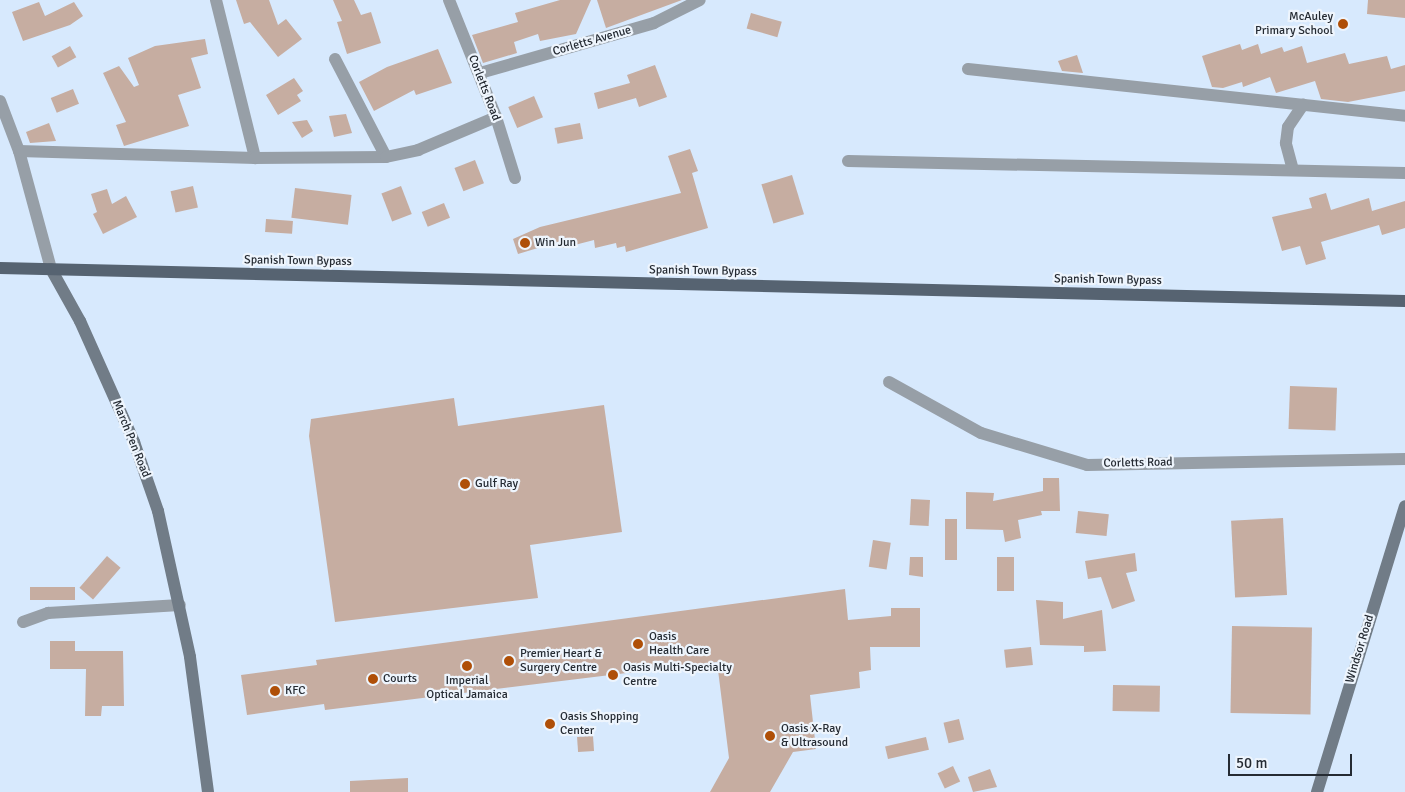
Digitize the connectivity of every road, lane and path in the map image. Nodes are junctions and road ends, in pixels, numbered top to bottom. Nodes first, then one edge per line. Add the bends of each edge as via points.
1 (216, 0) edge
2 (449, 0) edge
3 (700, 0) edge
4 (335, 59) dead end
5 (968, 68) dead end
6 (480, 73) junction
7 (0, 101) edge
8 (1303, 105) junction
9 (1405, 116) edge
10 (496, 117) junction
11 (19, 151) junction
12 (386, 157) junction
13 (255, 158) junction
14 (848, 161) dead end
15 (1293, 170) junction
16 (1405, 173) edge
17 (514, 178) dead end
18 (0, 268) edge
19 (51, 269) junction
20 (1405, 301) edge
21 (889, 382) dead end
22 (1405, 459) edge
23 (1405, 506) edge
24 (180, 605) junction
25 (23, 622) dead end
26 (208, 792) edge
27 (1316, 792) edge

1 - 13 street
2 - 6 street, Corletts Road
3 - 6 street, Corletts Avenue via 654,23
4 - 12 street
5 - 8 street
6 - 10 street, Corletts Road
7 - 11 street, March Pen Road
8 - 9 street
8 - 15 street via 1288,127 1286,143
10 - 12 street via 418,150
10 - 17 street, Corletts Road
11 - 13 street
11 - 19 street, March Pen Road
12 - 13 street
14 - 15 street
15 - 16 street
18 - 19 main road, Spanish Town Bypass
19 - 20 main road, Spanish Town Bypass
19 - 24 street, March Pen Road via 80,321 134,442 158,510
21 - 22 street, Corletts Road via 981,433 1087,465
23 - 27 street, Windsor Road
24 - 25 street via 48,613
24 - 26 street, March Pen Road

